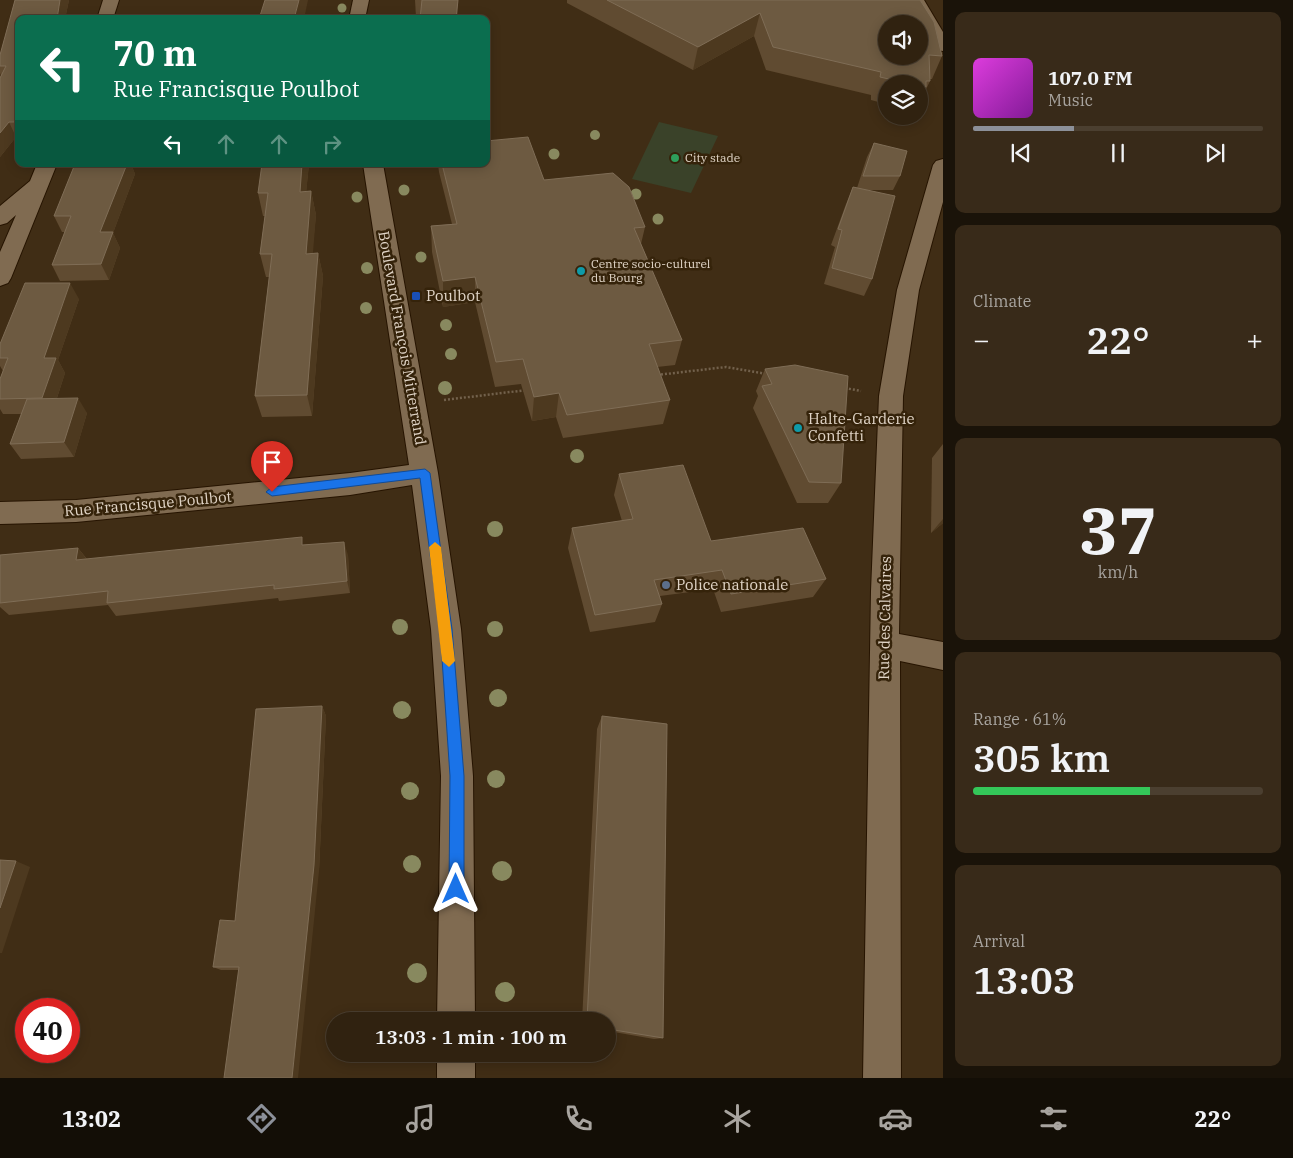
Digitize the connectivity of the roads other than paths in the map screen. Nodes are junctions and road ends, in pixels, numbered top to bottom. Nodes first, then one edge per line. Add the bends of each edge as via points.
1 (111, 0) edge
2 (361, 0) edge
3 (916, 0) edge
4 (106, 15) edge
5 (358, 15) edge
6 (943, 46) edge
7 (943, 165) edge
8 (374, 167) edge
9 (44, 172) edge
10 (0, 218) edge
11 (0, 278) edge
12 (425, 473) junction
13 (6, 510) edge
14 (885, 645) junction
15 (943, 656) edge
16 (456, 1012) edge
17 (456, 1062) edge
18 (456, 1078) edge
19 (882, 1078) edge

1 - 4 street
2 - 5 street
3 - 6 street
7 - 14 street, Rue des Calvaires via 908,290 891,396
8 - 12 street, Boulevard François Mitterrand
9 - 10 street
9 - 11 street
12 - 13 street, Rue Francisque Poulbot via 350,484 76,512
12 - 16 street, Boulevard François Mitterrand via 446,629 457,776
14 - 15 street
14 - 19 street, Rue des Calvaires
17 - 18 street

